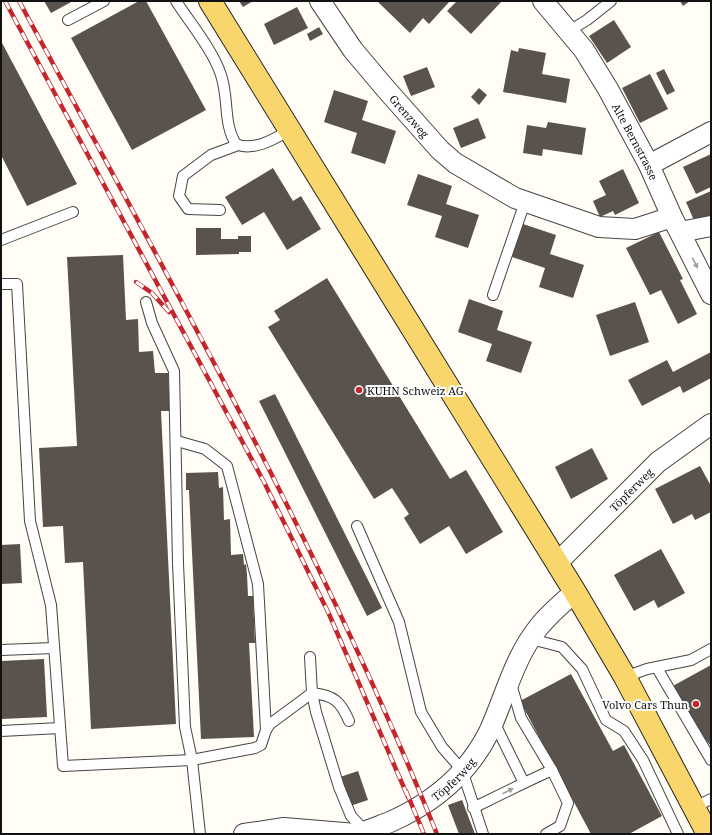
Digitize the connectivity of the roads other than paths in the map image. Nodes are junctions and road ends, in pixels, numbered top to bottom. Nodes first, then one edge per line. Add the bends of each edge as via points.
1 (104, 1) edge
2 (176, 1) edge
3 (210, 1) edge
4 (320, 1) edge
5 (543, 1) edge
6 (611, 1) edge
7 (68, 20) dead end
8 (569, 31) junction
9 (290, 130) junction
10 (711, 132) edge
11 (238, 145) junction
12 (649, 165) junction
13 (525, 202) junction
14 (220, 210) dead end
15 (73, 212) dead end
16 (676, 225) junction
17 (711, 226) edge
18 (1, 240) edge
19 (1, 284) edge
20 (711, 294) edge
21 (493, 295) dead end
22 (146, 302) dead end
23 (711, 424) edge
24 (176, 441) junction
25 (357, 526) dead end
26 (558, 562) junction
27 (575, 592) junction
28 (531, 639) junction
29 (54, 648) junction
30 (711, 649) edge
31 (1, 650) edge
32 (310, 657) dead end
33 (657, 668) junction
34 (625, 677) junction
35 (510, 679) junction
36 (312, 693) junction
37 (493, 720) junction
38 (349, 721) dead end
39 (60, 728) junction
40 (266, 730) junction
41 (1, 731) edge
42 (192, 760) junction
43 (711, 760) edge
44 (462, 770) junction
45 (552, 770) junction
46 (524, 783) junction
47 (703, 803) edge
48 (474, 808) junction
49 (355, 833) edge
50 (200, 834) edge
51 (244, 834) edge
52 (483, 834) edge
53 (546, 834) edge
54 (678, 834) edge
55 (708, 834) edge

1 - 7 lane
2 - 11 lane via 221,74 226,91 228,124
3 - 9 main road
4 - 13 street, Grenzweg via 353,50 440,150 455,163
5 - 8 street, Alte Bernstrasse
6 - 8 lane
8 - 12 street, Alte Bernstrasse via 596,69
9 - 11 lane via 263,143 251,146
9 - 26 main road
10 - 12 street
11 - 14 lane via 211,155 183,176 179,196 188,209
12 - 16 street, Alte Bernstrasse
13 - 16 street, Grenzweg via 599,227 622,230
13 - 21 lane
15 - 18 lane
16 - 17 street, Grenzweg
16 -> 20 street, Alte Bernstrasse
19 - 29 lane via 17,284 30,521 51,604
22 - 24 lane via 152,323 174,371
23 - 26 street, Töpferweg via 658,462
24 - 40 lane via 205,450 227,466 258,584
24 - 42 lane via 185,727
25 - 44 lane via 399,622 421,712 442,747
26 - 27 main road
27 - 28 street, Töpferweg via 551,613
27 - 34 main road
28 - 35 street, Töpferweg
28 - 54 lane via 562,647 582,669 606,720 624,731 642,760
29 - 31 lane
29 - 39 lane
30 - 33 lane via 691,660
32 - 36 lane
33 - 34 lane
33 - 43 lane
34 - 47 main road
35 - 37 street, Töpferweg
35 - 45 lane via 521,718
36 - 38 lane via 327,694 343,707
36 - 40 lane via 278,717
36 - 49 lane
37 - 44 street, Töpferweg via 476,754
37 - 46 lane
39 - 41 lane
39 - 42 lane via 63,766
40 - 42 lane via 261,745 255,748
42 - 50 lane
44 - 48 lane
44 - 49 street, Töpferweg via 452,784 435,797 402,816
45 - 46 lane
45 - 53 lane via 568,803 560,826
48 -> 46 lane
47 - 55 main road
48 - 52 lane
49 - 51 street, Töpferweg via 284,828

